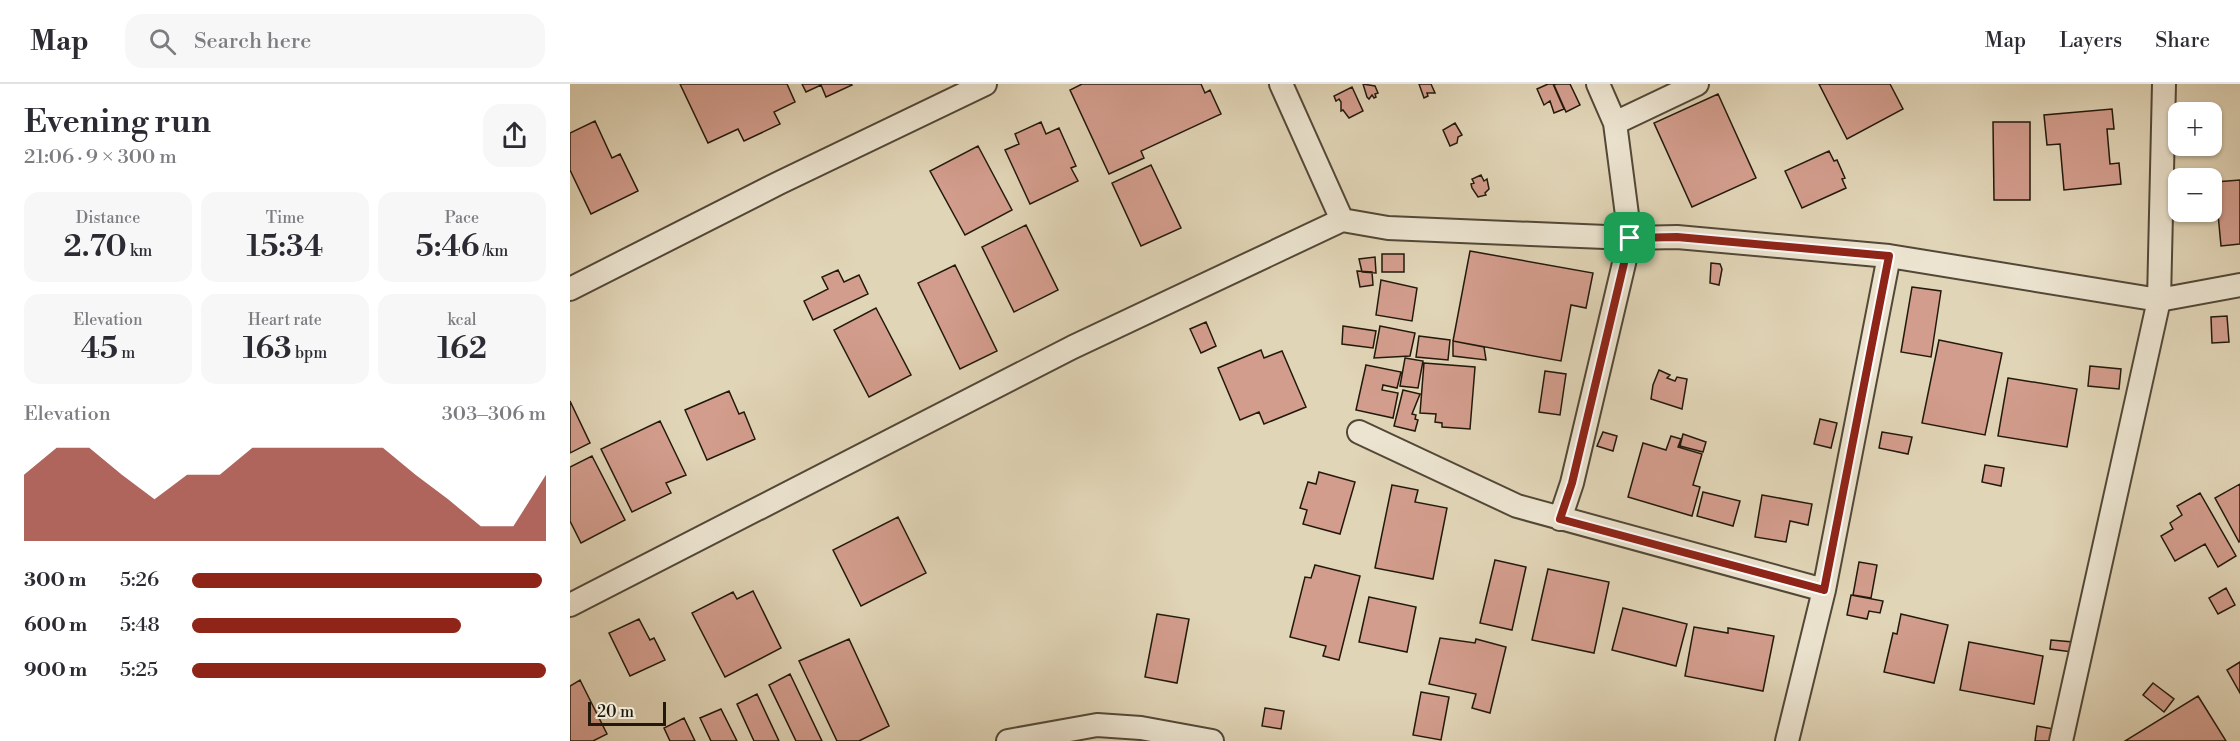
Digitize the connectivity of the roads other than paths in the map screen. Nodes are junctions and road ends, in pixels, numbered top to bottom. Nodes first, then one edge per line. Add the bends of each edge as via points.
1 (985, 84) edge
2 (1281, 84) edge
3 (1598, 84) edge
4 (1697, 84) edge
5 (2164, 84) edge
6 (1615, 123) junction
7 (1342, 220) junction
8 (1630, 238) junction
9 (1889, 256) junction
10 (2240, 285) edge
11 (570, 290) edge
12 (2159, 300) junction
13 (1359, 432) dead end
14 (1560, 519) junction
15 (1824, 590) junction
16 (570, 605) edge
17 (1074, 735) edge
18 (1008, 741) edge
19 (1212, 741) edge
20 (1787, 741) edge
21 (2061, 741) edge

1 - 11 street
2 - 7 street
3 - 6 street
4 - 6 street
5 - 12 street
6 - 8 street
7 - 8 street via 1388,228
7 - 16 street via 1073,347
8 - 9 street via 1677,237
8 - 14 street
9 - 12 street
9 - 15 street
10 - 12 street
12 - 21 street
13 - 14 street via 1517,506
14 - 15 street
15 - 20 street
17 - 18 street
17 - 19 street via 1096,725 1142,728

